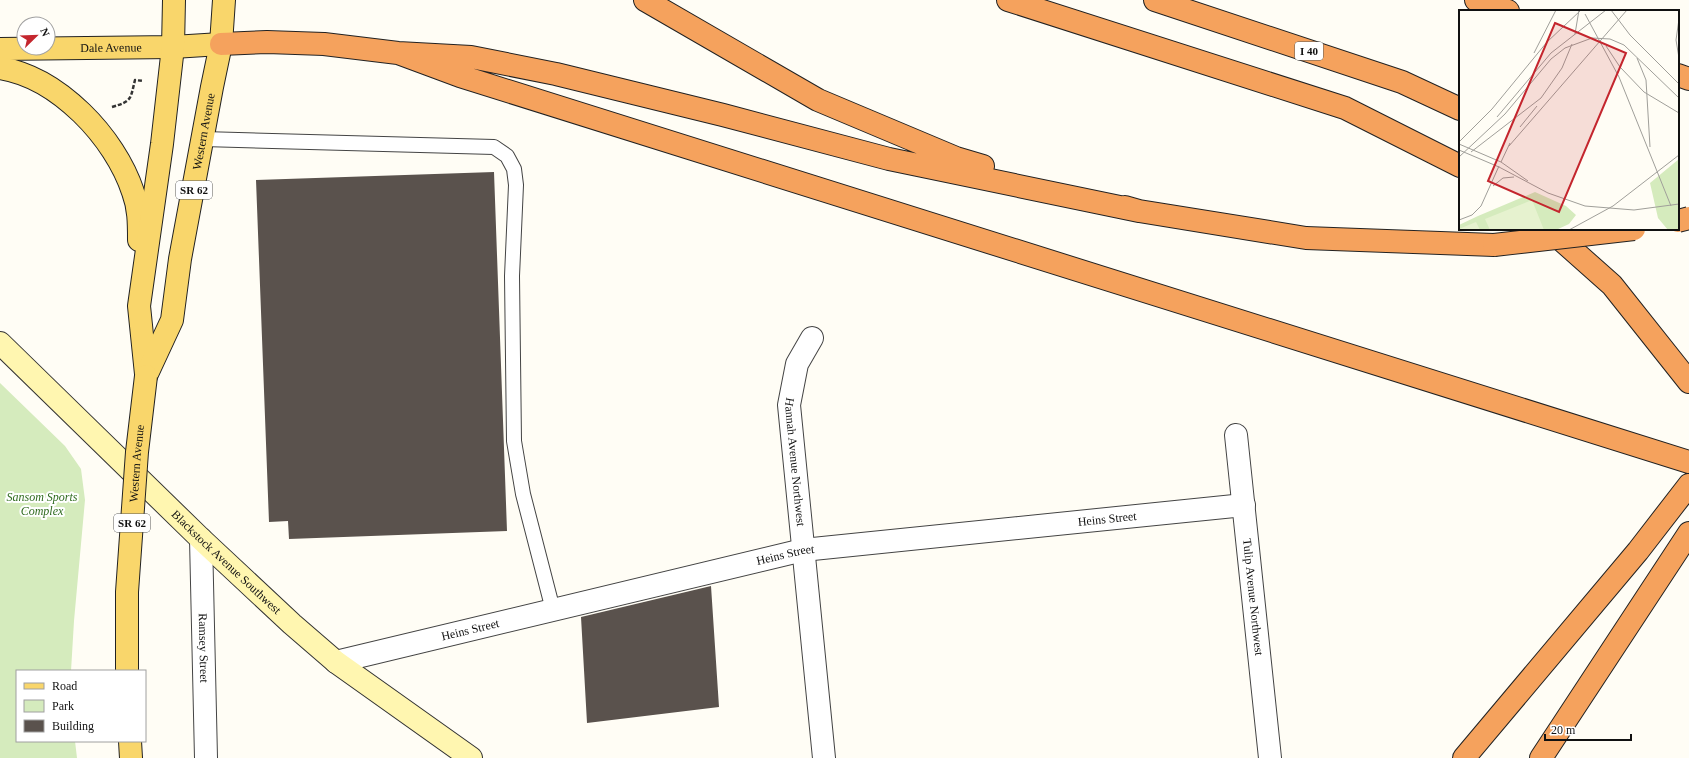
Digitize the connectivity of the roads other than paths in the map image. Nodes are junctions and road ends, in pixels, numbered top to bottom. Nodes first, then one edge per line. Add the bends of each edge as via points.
1 (174, 0) edge
2 (224, 0) edge
3 (646, 0) edge
4 (1008, 0) edge
5 (1155, 0) edge
6 (1476, 0) edge
7 (1505, 10) edge
8 (221, 44) junction
9 (173, 47) junction
10 (0, 49) edge
11 (398, 53) junction
12 (0, 68) edge
13 (1679, 75) edge
14 (1689, 79) edge
15 (1459, 109) edge
16 (202, 139) junction
17 (1459, 165) edge
18 (1139, 212) junction
19 (1689, 218) edge
20 (1679, 220) edge
21 (1679, 221) edge
22 (1689, 226) edge
23 (1549, 230) edge
24 (1625, 230) edge
25 (139, 306) junction
26 (812, 338) dead end
27 (0, 343) edge
28 (146, 376) junction
29 (1689, 382) edge
30 (1236, 435) dead end
31 (1689, 462) edge
32 (1689, 485) edge
33 (1244, 505) junction
34 (1689, 533) edge
35 (201, 539) junction
36 (803, 550) junction
37 (552, 610) junction
38 (336, 662) junction
39 (128, 670) edge
40 (130, 742) edge
41 (131, 758) edge
42 (206, 758) edge
43 (471, 758) edge
44 (824, 758) edge
45 (1270, 758) edge
46 (1464, 758) edge
47 (1541, 758) edge

1 - 9 main road, Western Avenue / SR 62
2 - 8 main road, Western Avenue / SR 62
3 - 18 highway via 826,103 956,158
4 - 17 highway via 1345,108
5 - 15 highway, I 40 via 1402,82
6 - 7 highway
8 - 9 main road, Dale Avenue
8 - 11 highway via 324,44
8 - 16 main road, Western Avenue / SR 62
9 - 10 main road, Dale Avenue
9 - 25 main road, Western Avenue / SR 62
11 - 18 highway via 471,57 556,74 889,159
11 - 31 highway via 460,76
12 - 25 main road via 16,71 42,83 63,98 92,123 124,168 139,217
13 - 14 highway
16 - 28 main road, Western Avenue / SR 62 via 180,259 172,320
16 - 37 lane via 494,147 507,156 514,169 516,185 512,276 514,441 523,494
18 - 24 highway, bridge via 1306,238 1494,245
19 - 20 highway, bridge
21 - 22 highway
23 - 29 highway via 1612,285
25 - 28 main road, Western Avenue / SR 62
26 - 36 street, Hannah Avenue Northwest via 797,364 789,405
27 - 35 street, Blackstock Avenue Southwest
28 - 39 main road, Western Avenue / SR 62, bridge via 137,452 127,592
30 - 33 street, Tulip Avenue Northwest
32 - 46 highway via 1638,551
33 - 36 street, Heins Street
33 - 45 street, Tulip Avenue Northwest
34 - 47 highway
35 - 38 street, Blackstock Avenue Southwest
35 - 42 street, Ramsey Street
36 - 37 street, Heins Street
36 - 44 street, Hannah Avenue Northwest
37 - 38 street, Heins Street
38 - 43 street, Blackstock Avenue Southwest
40 - 41 main road

